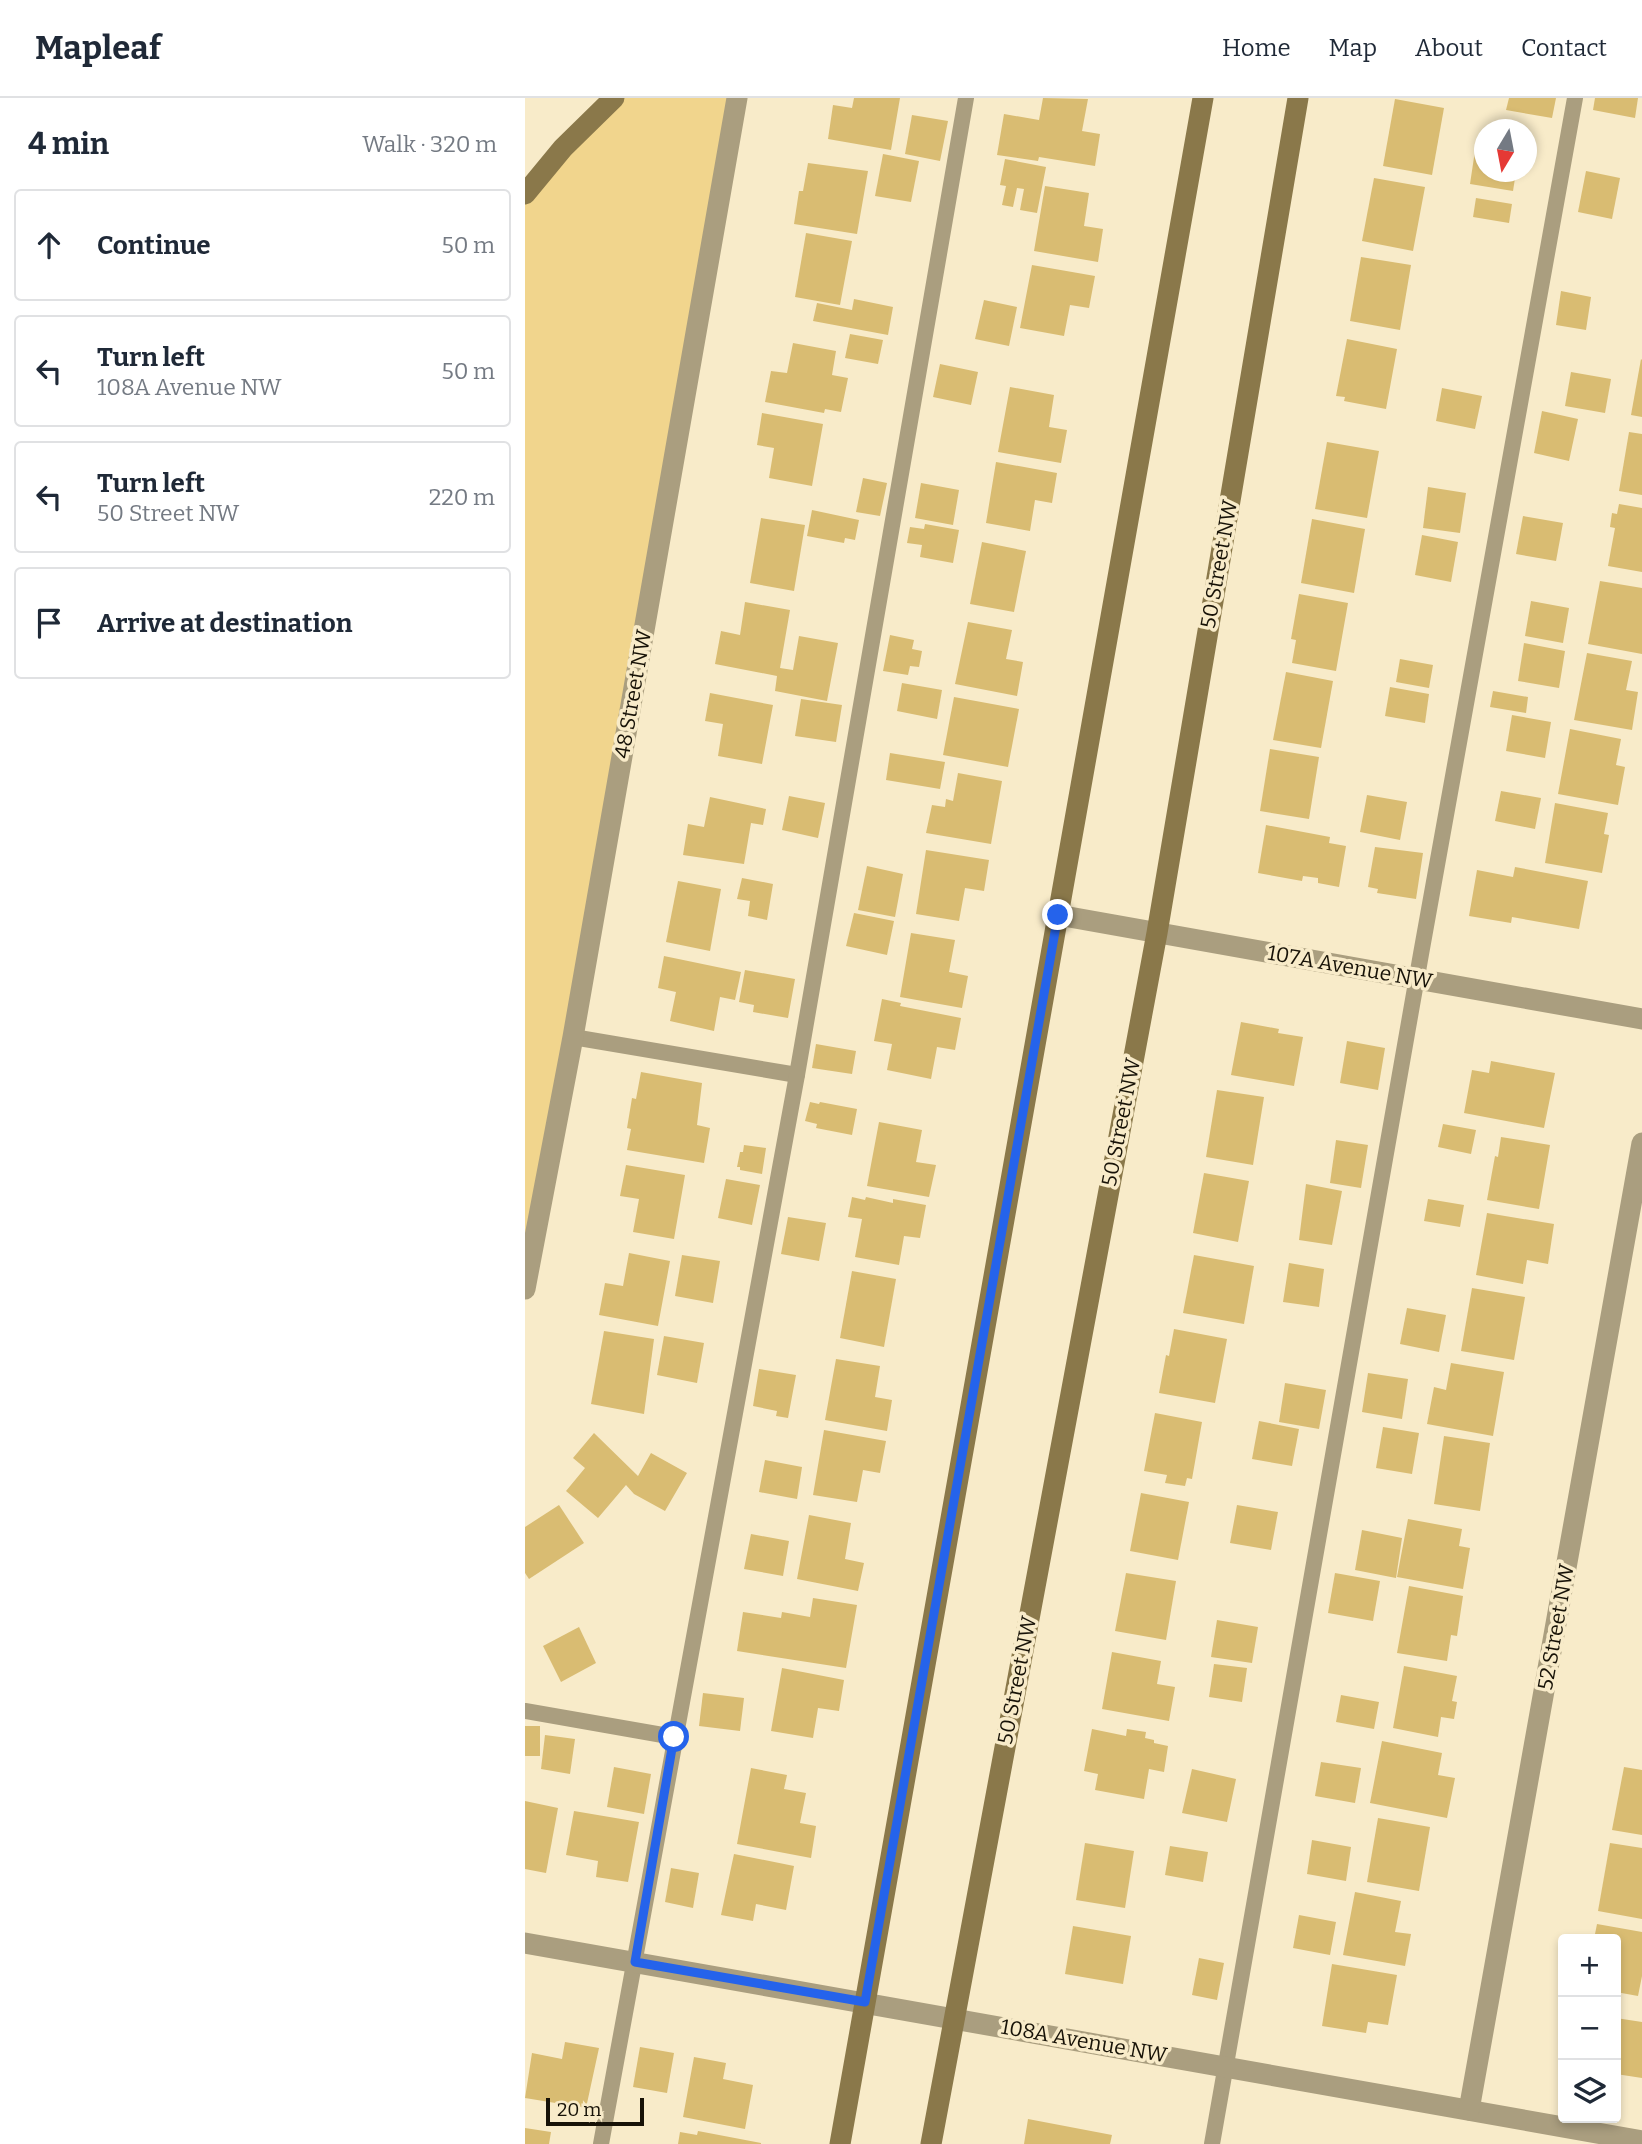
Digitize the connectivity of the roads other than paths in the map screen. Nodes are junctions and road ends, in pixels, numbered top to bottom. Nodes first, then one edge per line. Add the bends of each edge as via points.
1 (614, 98) edge
2 (737, 98) edge
3 (966, 98) edge
4 (1203, 98) edge
5 (1298, 98) edge
6 (1575, 98) edge
7 (525, 194) edge
8 (1058, 915) junction
9 (1157, 933) junction
10 (1417, 979) junction
11 (1642, 1019) edge
12 (573, 1037) junction
13 (797, 1075) junction
14 (1642, 1143) edge
15 (525, 1289) edge
16 (525, 1711) edge
17 (674, 1737) junction
18 (525, 1943) edge
19 (635, 1962) junction
20 (865, 2002) junction
21 (953, 2018) junction
22 (1225, 2066) junction
23 (1469, 2110) junction
24 (1642, 2141) edge
25 (601, 2144) edge
26 (841, 2144) edge
27 (931, 2144) edge
28 (1212, 2144) edge

1 - 7 street
2 - 12 street, 48 Street NW
3 - 13 lane
4 - 8 street
5 - 9 street, 50 Street NW
6 - 10 lane
8 - 9 street, 107A Avenue NW
8 - 20 street
9 - 10 street, 107A Avenue NW
9 - 21 street, 50 Street NW
10 - 11 street, 107A Avenue NW
10 - 22 lane
12 - 13 lane
12 - 15 street, 48 Street NW
13 - 17 lane
14 - 23 street, 52 Street NW
16 - 17 lane
17 - 19 lane
18 - 19 street, 108A Avenue NW
19 - 20 street, 108A Avenue NW
19 - 25 lane
20 - 21 street, 108A Avenue NW
20 - 26 street
21 - 22 street, 108A Avenue NW
21 - 27 street, 50 Street NW
22 - 23 street, 108A Avenue NW
22 - 28 lane
23 - 24 street, 108A Avenue NW

